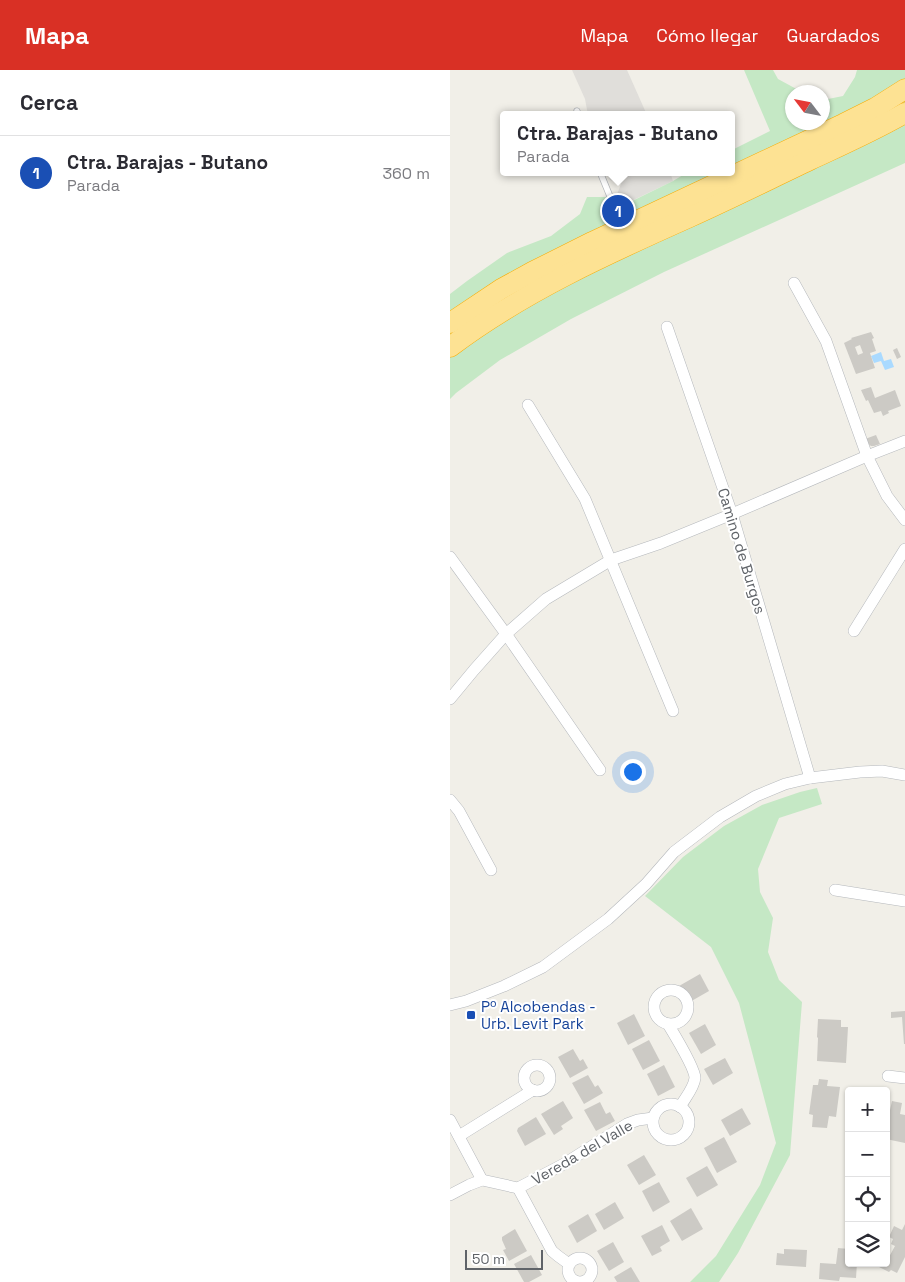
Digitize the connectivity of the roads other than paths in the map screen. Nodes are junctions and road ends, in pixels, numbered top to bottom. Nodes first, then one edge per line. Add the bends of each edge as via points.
1 (905, 89) edge
2 (905, 113) edge
3 (735, 172) edge
4 (602, 176) edge
5 (727, 176) edge
6 (616, 211) junction
7 (636, 212) dead end
8 (592, 242) junction
9 (794, 283) dead end
10 (450, 322) edge
11 (668, 327) dead end
12 (450, 346) edge
13 (528, 405) dead end
14 (905, 441) edge
15 (867, 456) junction
16 (732, 514) junction
17 (905, 520) edge
18 (905, 549) edge
19 (450, 557) edge
20 (611, 560) junction
21 (854, 631) dead end
22 (506, 634) junction
23 (450, 699) edge
24 (673, 711) dead end
25 (600, 770) dead end
26 (905, 775) edge
27 (810, 778) junction
28 (450, 800) edge
29 (491, 870) dead end
30 (835, 890) dead end
31 (905, 901) edge
32 (450, 1005) edge
33 (668, 1024) dead end
34 (888, 1076) dead end
35 (905, 1078) edge
36 (533, 1090) dead end
37 (680, 1107) junction
38 (654, 1118) junction
39 (450, 1120) edge
40 (459, 1136) junction
41 (482, 1180) junction
42 (518, 1188) junction
43 (450, 1195) edge
44 (569, 1264) dead end

1 - 3 highway via 851,120
2 - 12 highway via 539,289
4 - 6 lane
5 - 8 highway
6 - 7 lane via 627,216
6 - 8 lane via 606,231
8 - 10 highway via 501,289
9 - 15 street via 826,341
11 - 16 street, Camino de Burgos
13 - 20 street via 584,499
14 - 15 street
15 - 16 street
15 - 17 street via 887,496
16 - 20 street
16 - 27 street, Camino de Burgos
18 - 21 street
19 - 22 street
20 - 22 street via 546,599
20 - 24 street
22 - 23 street
22 - 25 street
26 - 27 street via 882,771
27 - 32 street via 756,796 720,817 674,852 646,884 608,919 543,967 504,986
28 - 29 street
30 - 31 street
33 - 37 street via 695,1076
34 - 35 street
36 - 40 street
37 - 38 street via 669,1104 662,1107
37 - 38 street via 687,1113 689,1127 680,1138 666,1140 660,1137 655,1132
38 - 42 street, Vereda del Valle via 628,1124
39 - 40 street
40 - 41 street
41 - 42 street, Vereda del Valle
41 - 43 street
42 - 44 street via 552,1251

